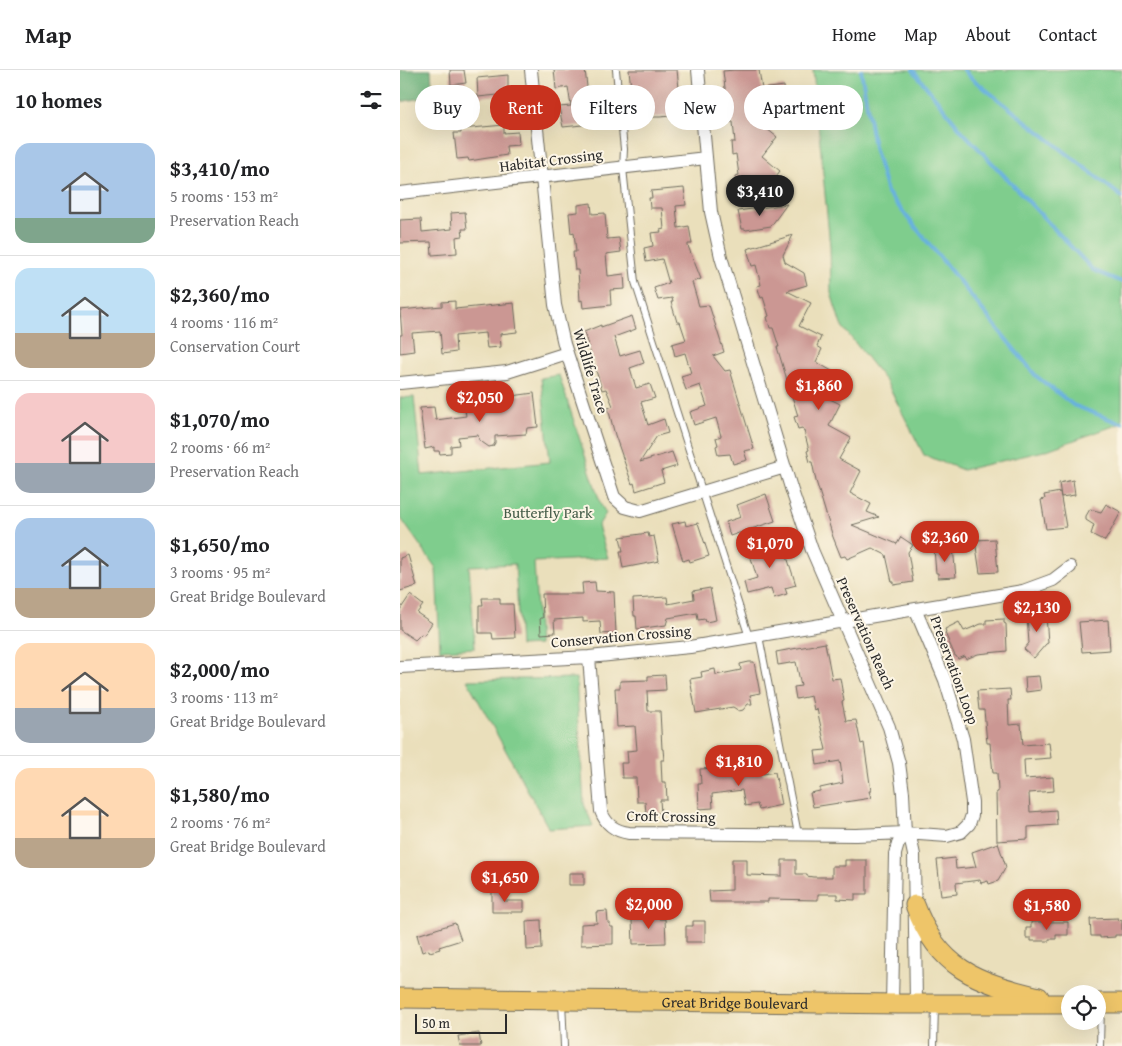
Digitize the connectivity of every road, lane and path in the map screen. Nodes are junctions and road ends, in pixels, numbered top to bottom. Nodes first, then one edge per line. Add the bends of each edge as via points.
1 (531, 70) edge
2 (616, 70) edge
3 (698, 70) edge
4 (706, 158) junction
5 (623, 168) junction
6 (542, 178) junction
7 (400, 193) edge
8 (567, 353) junction
9 (400, 383) edge
10 (785, 467) junction
11 (703, 493) junction
12 (1070, 567) dead end
13 (915, 609) junction
14 (843, 622) junction
15 (754, 636) junction
16 (589, 657) junction
17 (400, 668) edge
18 (905, 833) junction
19 (798, 834) junction
20 (915, 904) junction
21 (400, 998) edge
22 (562, 1000) junction
23 (1061, 1002) edge
24 (1106, 1003) edge
25 (1122, 1003) edge
26 (892, 1004) junction
27 (916, 1004) junction
28 (935, 1004) junction
29 (1061, 1004) edge
30 (1100, 1030) edge
31 (564, 1046) edge
32 (934, 1046) edge
33 (1100, 1046) edge

1 - 6 street, Wildlife Trace
2 - 5 lane
3 - 4 street, Preservation Reach
4 - 5 street, Habitat Crossing
4 - 10 street, Preservation Reach via 711,212 721,257
5 - 6 street, Habitat Crossing
5 - 11 lane via 635,282
6 - 7 street, Habitat Crossing
6 - 8 street, Wildlife Trace via 555,305
8 - 9 street via 507,372
8 - 11 street, Wildlife Trace via 608,482 619,503 640,511
10 - 11 street, Wildlife Trace
10 - 14 street, Preservation Reach via 812,550
11 - 15 lane
12 - 13 street, Conservation Crossing via 1053,580 1023,591
13 - 14 street, Conservation Crossing
13 - 18 street, Preservation Loop via 964,739 972,815 961,832 948,836
14 - 15 street, Conservation Crossing
14 - 18 street, Preservation Reach via 889,727 899,763
15 - 16 street, Conservation Crossing via 690,647
15 - 19 lane
16 - 17 street, Conservation Crossing
16 - 19 street, Croft Crossing via 601,811 612,828 629,833
18 - 19 street, Croft Crossing
18 - 20 street, Preservation Reach via 911,841 914,855
18 - 26 street, Preservation Reach via 894,854
20 - 23 main road via 922,925 934,944 965,972 1005,988
20 - 27 street, Preservation Reach
21 - 22 main road, Great Bridge Boulevard
22 - 26 main road, Great Bridge Boulevard
22 - 31 lane
24 - 25 main road
26 - 27 main road, Great Bridge Boulevard
27 - 28 main road, Great Bridge Boulevard
28 - 29 main road, Great Bridge Boulevard
28 - 32 lane
30 - 33 lane

